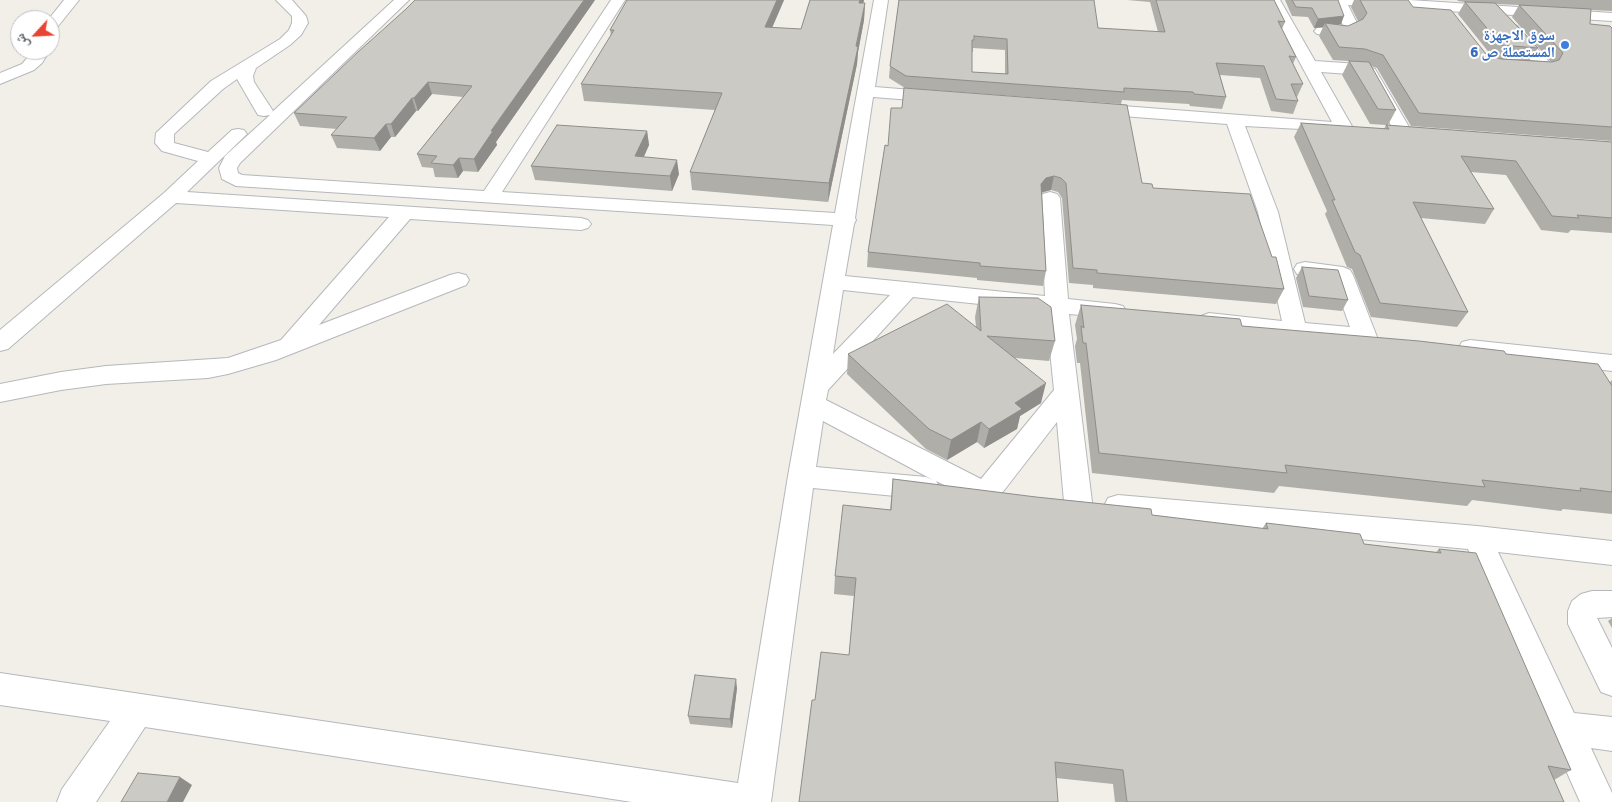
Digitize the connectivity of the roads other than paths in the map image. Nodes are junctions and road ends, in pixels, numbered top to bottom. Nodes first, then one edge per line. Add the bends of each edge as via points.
1 (72, 0) edge
2 (283, 0) edge
3 (383, 0) edge
4 (402, 0) edge
5 (618, 0) edge
6 (881, 0) edge
7 (1273, 0) edge
8 (1339, 0) edge
9 (1585, 0) edge
10 (1432, 4) edge
11 (1494, 10) junction
12 (60, 15) edge
13 (1607, 16) edge
14 (1453, 21) edge
15 (1290, 29) junction
16 (1514, 52) edge
17 (1534, 53) junction
18 (36, 60) edge
19 (249, 64) junction
20 (1310, 66) junction
21 (1502, 66) edge
22 (0, 79) edge
23 (867, 92) junction
24 (956, 99) edge
25 (1075, 108) edge
26 (264, 111) junction
27 (1234, 119) junction
28 (1344, 128) junction
29 (1364, 129) edge
30 (1383, 131) edge
31 (1403, 132) junction
32 (1423, 134) edge
33 (212, 159) junction
34 (171, 197) junction
35 (489, 198) junction
36 (1050, 198) dead end
37 (405, 212) junction
38 (846, 220) junction
39 (581, 224) dead end
40 (1282, 268) junction
41 (458, 280) dead end
42 (835, 282) junction
43 (908, 289) junction
44 (1057, 305) junction
45 (1136, 313) edge
46 (1186, 318) edge
47 (1294, 330) junction
48 (0, 343) edge
49 (288, 346) junction
50 (1452, 346) edge
51 (1578, 359) junction
52 (1612, 363) edge
53 (1592, 382) edge
54 (1066, 392) junction
55 (0, 393) edge
56 (816, 395) junction
57 (801, 476) junction
58 (985, 494) junction
59 (1013, 496) edge
60 (1050, 500) edge
61 (1078, 502) junction
62 (1477, 538) junction
63 (1612, 553) edge
64 (1612, 604) edge
65 (1612, 681) edge
66 (0, 688) edge
67 (138, 709) junction
68 (1564, 728) junction
69 (1612, 734) edge
70 (75, 802) edge
71 (747, 802) edge
72 (754, 802) edge
73 (1598, 802) edge

1 - 12 street
2 - 19 street via 297,13 298,27 285,42
3 - 26 street
4 - 35 street via 232,160 229,175 248,182
5 - 35 street
6 - 23 street
7 - 15 street
8 - 10 street
8 - 15 street via 1351,27 1342,32
9 - 13 street
10 - 11 street
10 - 14 street
11 - 13 street
11 - 17 street
15 - 20 street
16 - 17 street
17 - 21 street via 1544,68
18 - 22 street
19 - 26 street via 246,82
19 - 33 street via 217,84 165,133 164,143 168,147
20 - 28 street
20 - 31 street via 1369,72
23 - 24 street
23 - 38 street
25 - 27 street
26 - 33 street
27 - 28 street
27 - 40 street via 1268,212
28 - 29 street
30 - 31 street
31 - 32 street
33 - 34 street
34 - 37 street
34 - 48 street
35 - 38 street
36 - 44 street
37 - 39 street
37 - 49 street
38 - 42 street
40 - 47 street
40 - 47 street via 1342,275 1375,338
41 - 49 street
42 - 43 street
42 - 56 street
43 - 44 street
43 - 56 street
44 - 45 street
44 - 54 street
46 - 47 street
49 - 55 street via 249,361 208,369 106,375
50 - 51 street
51 - 52 street
51 - 53 street
54 - 58 street
54 - 61 street
56 - 57 street
56 - 58 street
57 - 58 street
57 - 72 street
58 - 59 street
60 - 61 street
61 - 62 street
62 - 63 street
62 - 68 street
64 - 65 street via 1592,604 1583,611 1582,617
66 - 67 street
67 - 70 street
67 - 71 street
68 - 69 street
68 - 73 street

